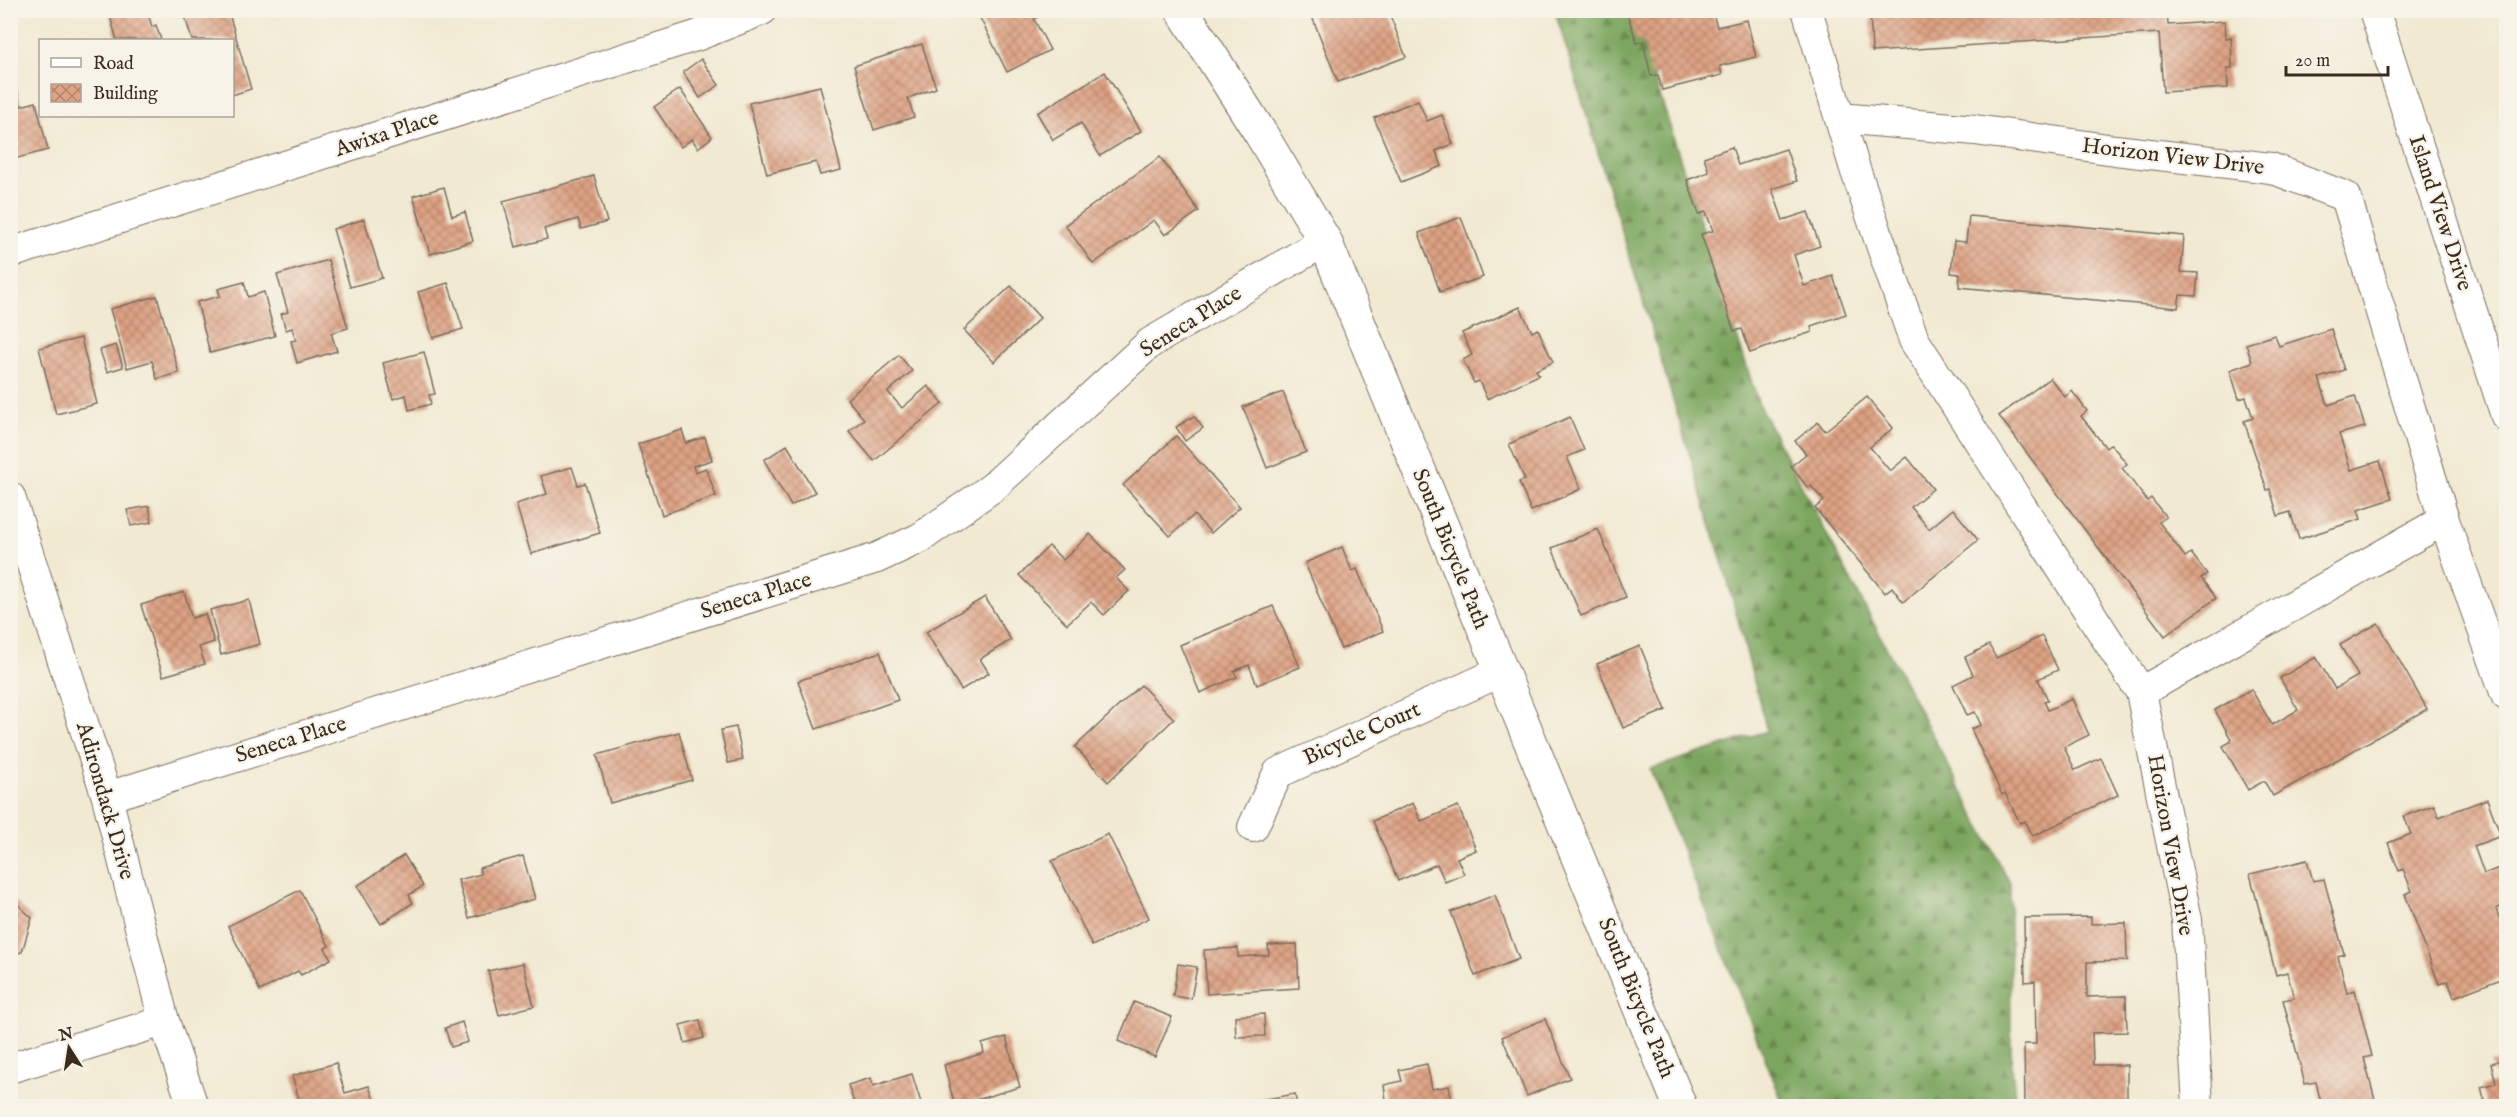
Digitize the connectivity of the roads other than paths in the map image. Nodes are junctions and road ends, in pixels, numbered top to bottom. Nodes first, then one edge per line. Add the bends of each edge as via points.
1 (762, 10) edge
2 (1182, 10) edge
3 (1807, 10) edge
4 (2373, 10) edge
5 (1840, 118) junction
6 (1325, 241) junction
7 (10, 253) edge
8 (2506, 416) edge
9 (10, 497) edge
10 (2444, 520) junction
11 (1500, 672) junction
12 (2141, 692) junction
13 (2506, 695) edge
14 (107, 797) junction
15 (1253, 827) dead end
16 (164, 1021) junction
17 (10, 1068) edge
18 (192, 1107) edge
19 (1680, 1107) edge
20 (2198, 1107) edge

1 - 7 street, Awixa Place via 696,36
2 - 6 street, South Bicycle Path
3 - 5 street, Horizon View Drive
4 - 8 street, Island View Drive
5 - 10 street, Horizon View Drive via 1975,130 2271,168 2346,197
5 - 12 street, Horizon View Drive via 1914,340
6 - 11 street, South Bicycle Path
6 - 14 street, Seneca Place via 1150,343 993,487 920,538 877,558
9 - 14 street, Adirondack Drive
10 - 12 street
10 - 13 street, Horizon View Drive
11 - 15 street, Bicycle Court via 1278,773
11 - 19 street, South Bicycle Path
12 - 20 street, Horizon View Drive via 2187,920
14 - 16 street, Adirondack Drive
16 - 17 street
16 - 18 street, Adirondack Drive

